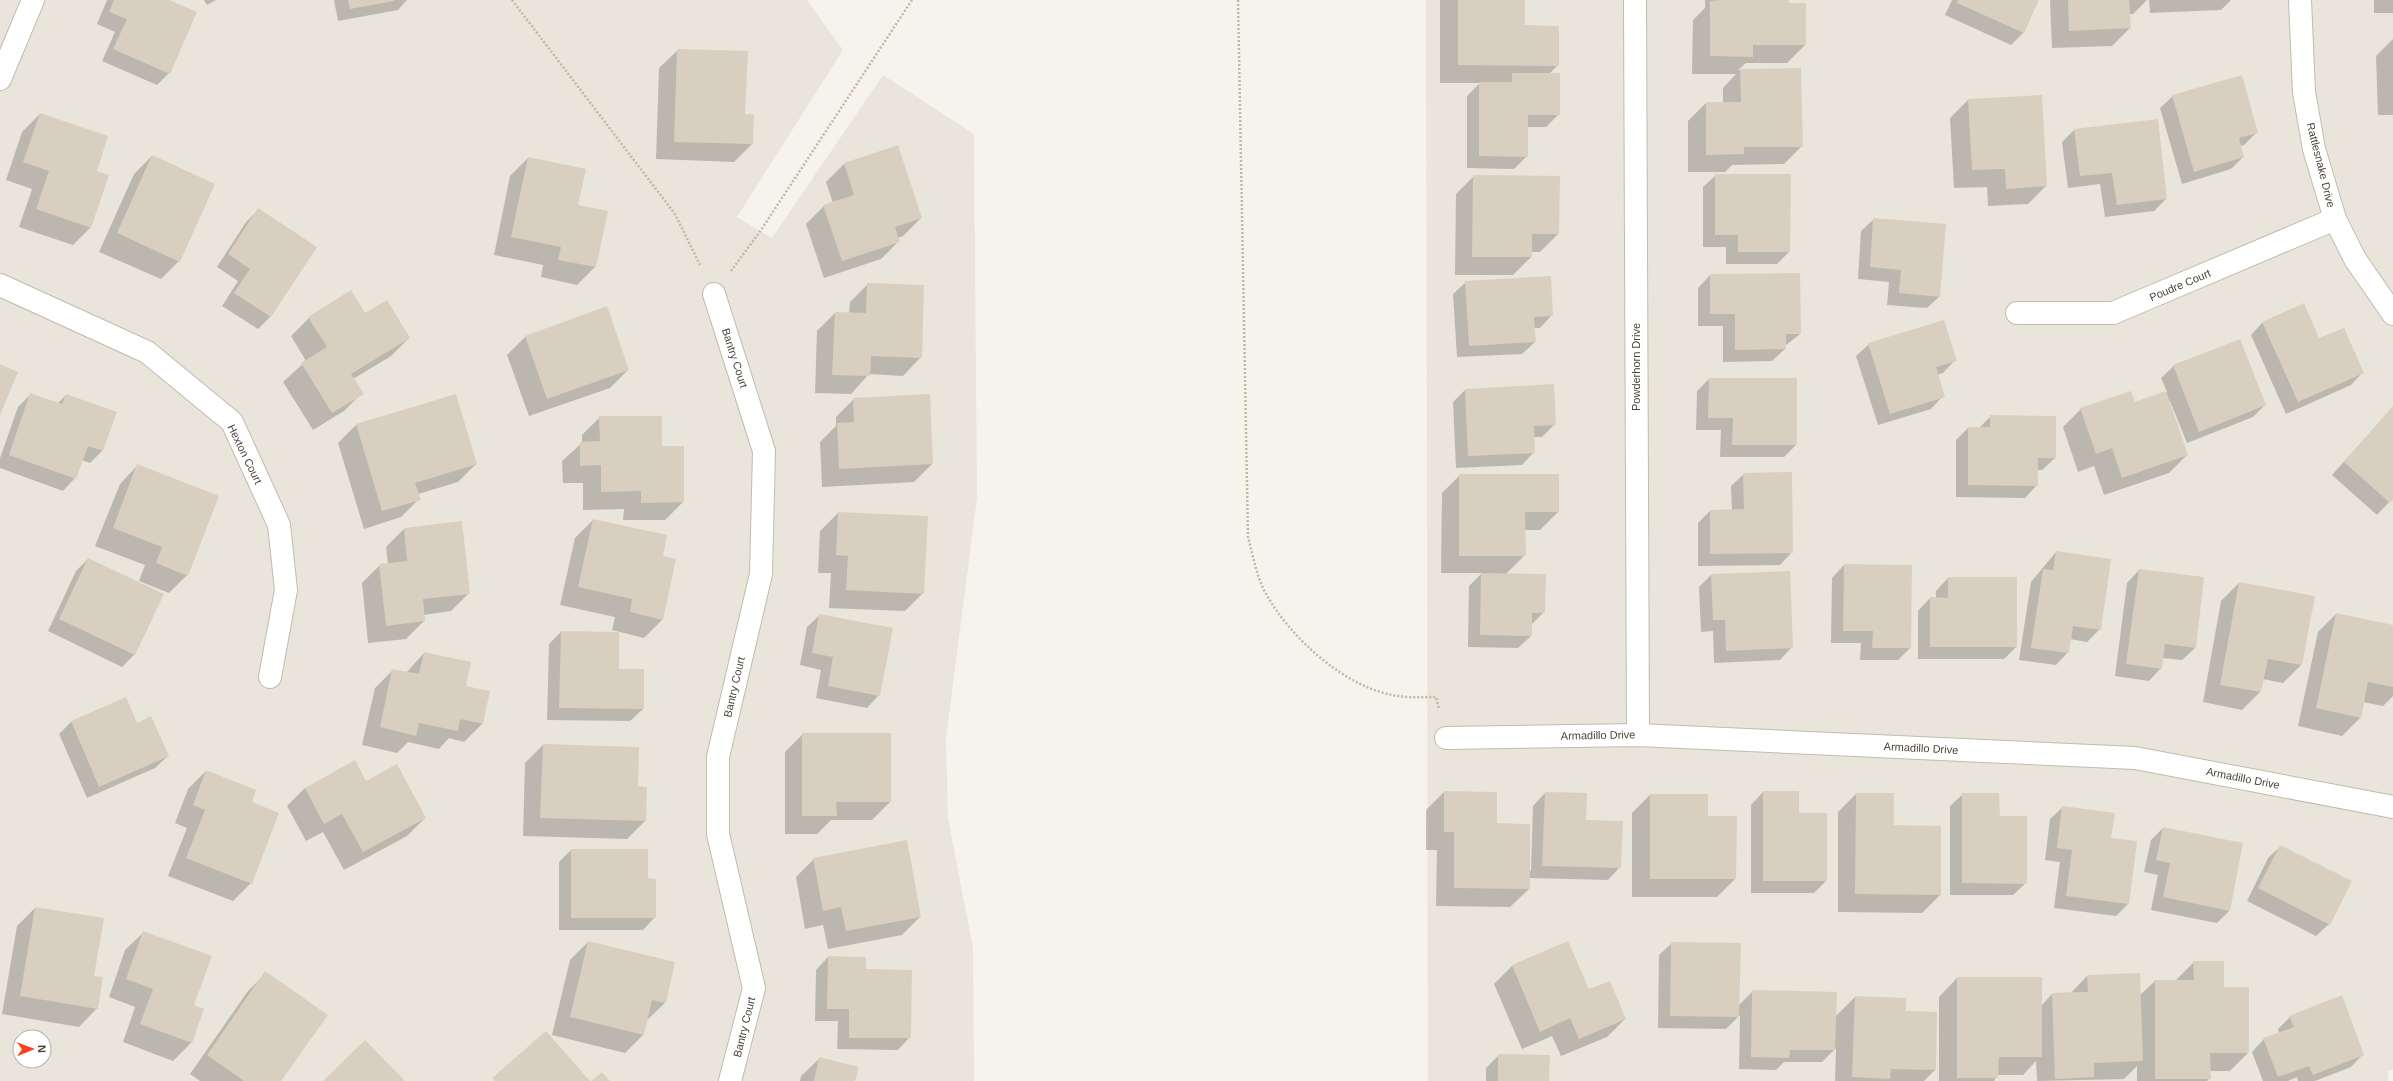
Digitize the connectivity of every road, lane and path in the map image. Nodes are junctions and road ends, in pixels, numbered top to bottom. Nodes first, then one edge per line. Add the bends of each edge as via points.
1 (33, 0) edge
2 (512, 0) edge
3 (912, 0) edge
4 (1238, 0) edge
5 (1634, 0) edge
6 (2300, 0) edge
7 (0, 79) edge
8 (2335, 219) junction
9 (0, 285) edge
10 (714, 294) junction
11 (2017, 313) dead end
12 (2393, 314) edge
13 (270, 677) dead end
14 (1638, 735) junction
15 (1446, 738) joint
16 (2393, 807) edge
17 (730, 1081) edge

1 - 7 street
2 - 10 path via 675,214
3 - 10 path via 761,230
4 - 15 path via 1248,537 1255,564 1270,602 1294,633 1344,677 1369,688 1399,696 1436,697
5 - 14 street, Powderhorn Drive
6 - 8 street, Rattlesnake Drive via 2304,92 2314,149
8 - 11 street, Poudre Court via 2112,314
8 - 12 street, Rattlesnake Drive via 2355,259
9 - 13 street, Hexton Court via 147,352 232,422 279,525 286,590
10 - 17 street, Bantry Court via 764,450 760,574 718,757 718,834 754,988
14 - 15 street, Armadillo Drive
14 - 16 street, Armadillo Drive via 2135,758

